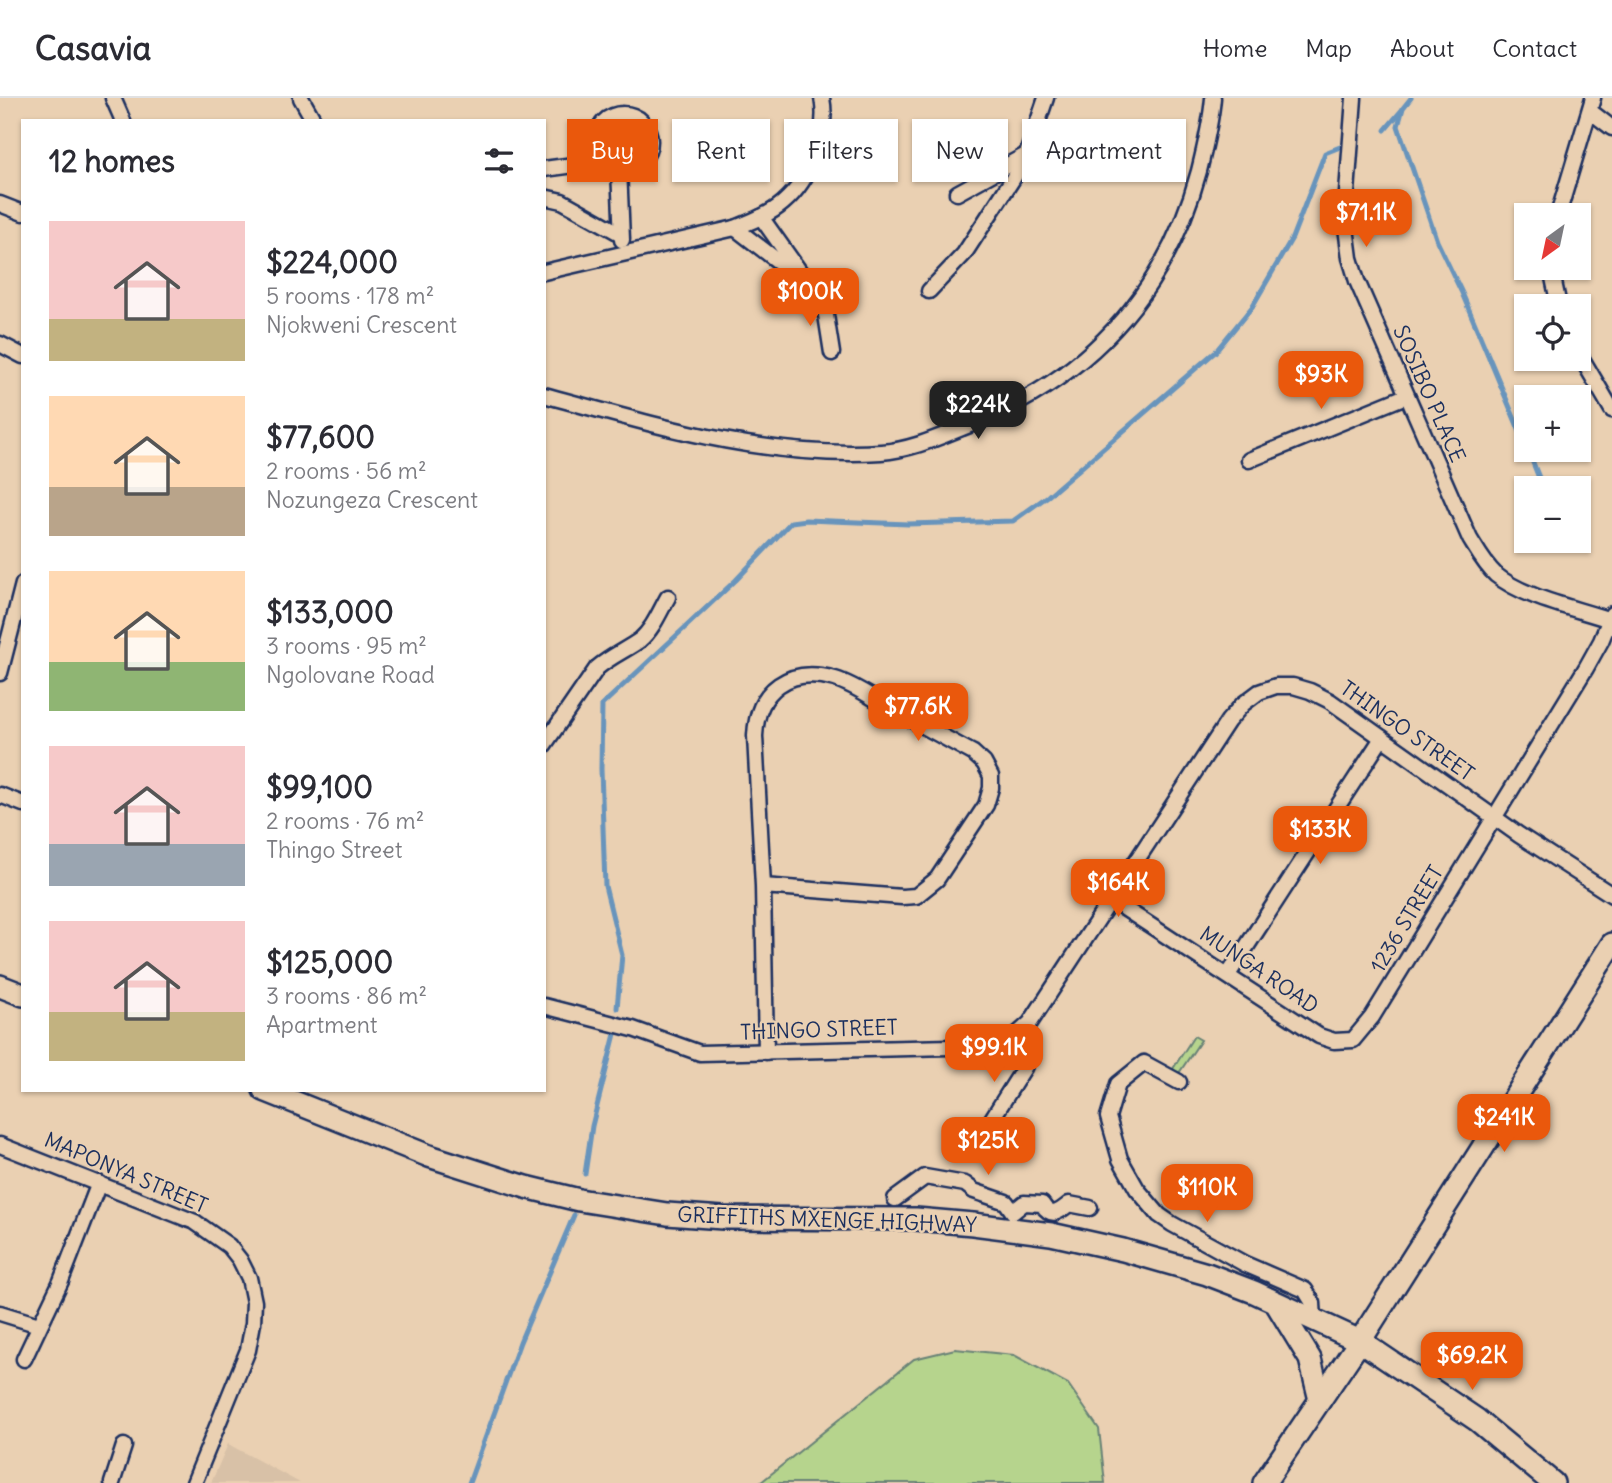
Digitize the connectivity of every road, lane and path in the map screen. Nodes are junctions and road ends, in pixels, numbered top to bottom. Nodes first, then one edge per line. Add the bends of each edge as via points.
1 (113, 98) edge
2 (301, 98) edge
3 (822, 98) edge
4 (1046, 98) edge
5 (1213, 98) edge
6 (1354, 98) edge
7 (1591, 105) edge
8 (121, 119) edge
9 (313, 119) edge
10 (607, 119) edge
11 (638, 119) edge
12 (1039, 119) edge
13 (1612, 128) edge
14 (1022, 157) edge
15 (1022, 162) edge
16 (567, 166) edge
17 (546, 169) edge
18 (619, 182) edge
19 (957, 193) dead end
20 (546, 197) edge
21 (1562, 203) edge
22 (0, 204) edge
23 (21, 212) edge
24 (761, 217) junction
25 (735, 228) junction
26 (621, 234) junction
27 (622, 252) junction
28 (546, 271) edge
29 (814, 289) junction
30 (929, 291) dead end
31 (0, 344) edge
32 (832, 354) dead end
33 (21, 355) edge
34 (1589, 371) edge
35 (546, 396) edge
36 (1406, 396) junction
37 (1612, 410) edge
38 (1249, 460) dead end
39 (21, 592) edge
40 (668, 597) dead end
41 (1611, 617) edge
42 (0, 673) edge
43 (1382, 738) junction
44 (546, 742) edge
45 (0, 795) edge
46 (21, 803) edge
47 (1493, 818) junction
48 (763, 886) junction
49 (1612, 895) edge
50 (1111, 899) junction
51 (1612, 944) edge
52 (1228, 975) junction
53 (0, 986) edge
54 (21, 994) edge
55 (546, 1007) edge
56 (1353, 1040) joint
57 (993, 1046) junction
58 (766, 1052) junction
59 (1179, 1082) dead end
60 (269, 1092) edge
61 (985, 1130) dead end
62 (0, 1145) edge
63 (99, 1183) junction
64 (894, 1199) dead end
65 (1090, 1208) dead end
66 (1276, 1303) junction
67 (0, 1313) edge
68 (1314, 1320) junction
69 (39, 1325) junction
70 (1360, 1341) junction
71 (24, 1359) dead end
72 (1320, 1400) junction
73 (124, 1446) dead end
74 (112, 1483) edge
75 (194, 1483) edge
76 (1264, 1483) edge
77 (1553, 1483) edge

1 - 8 street
2 - 9 street
3 - 24 street via 822,134 812,161 784,202
4 - 12 street
5 - 35 street via 1192,195 1158,273 1138,303 1087,357 1041,390 985,420 921,444 884,452 766,449
6 - 36 street, SOSIBO PLACE via 1345,220 1350,258
7 - 13 street
7 - 21 street
10 - 11 street via 627,113
14 - 19 street
15 - 30 street via 964,254
16 - 17 street
18 - 26 street
20 - 26 street via 562,201
22 - 23 street
24 - 25 street
24 - 29 street
25 - 27 street
25 - 29 street
26 - 27 street
27 - 28 street
29 - 32 street via 823,296
31 - 33 street
34 - 37 street
36 - 38 street
36 - 41 street, SOSIBO PLACE via 1482,560 1513,586
39 - 42 street
40 - 44 street via 639,640 597,668
41 - 47 street, 1236 STREET via 1586,668
43 - 47 street, THINGO STREET
43 - 50 street, THINGO STREET via 1310,691 1276,686 1259,692 1228,721
43 - 52 street
45 - 46 street
47 - 49 street, THINGO STREET
47 - 56 street, 1236 STREET via 1372,1017
48 - 48 street via 756,720 765,697 788,679 812,675 838,680 973,753 991,776 986,804 937,879 916,896
48 - 58 street
50 - 52 street, MUNGA ROAD
50 - 57 street, THINGO STREET via 1030,1023 1013,1038
51 - 70 street
52 - 56 street, MUNGA ROAD via 1319,1036
53 - 54 street
55 - 58 street, THINGO STREET via 700,1053
57 - 58 street, THINGO STREET
57 - 61 street via 1031,1052
59 - 68 street via 1144,1063 1118,1084 1108,1117 1125,1171 1149,1205 1172,1224 1305,1290 1313,1303
60 - 66 street, GRIFFITHS MXENGE HIGHWAY via 429,1156 579,1200 667,1214 916,1219 1051,1234 1207,1274
62 - 63 street, MAPONYA STREET
63 - 69 street via 61,1282
63 - 75 street, MAPONYA STREET via 195,1222 229,1246 249,1278 254,1302 248,1350
64 - 65 street via 925,1177 965,1184 1006,1202 1013,1212 1024,1203 1042,1204 1053,1214 1069,1204
66 - 68 street, GRIFFITHS MXENGE HIGHWAY
66 - 72 street via 1310,1359
67 - 69 street
68 - 70 street, GRIFFITHS MXENGE HIGHWAY
69 - 71 street
70 - 72 street
70 - 77 street, GRIFFITHS MXENGE HIGHWAY via 1477,1420
72 - 76 street
73 - 74 street

